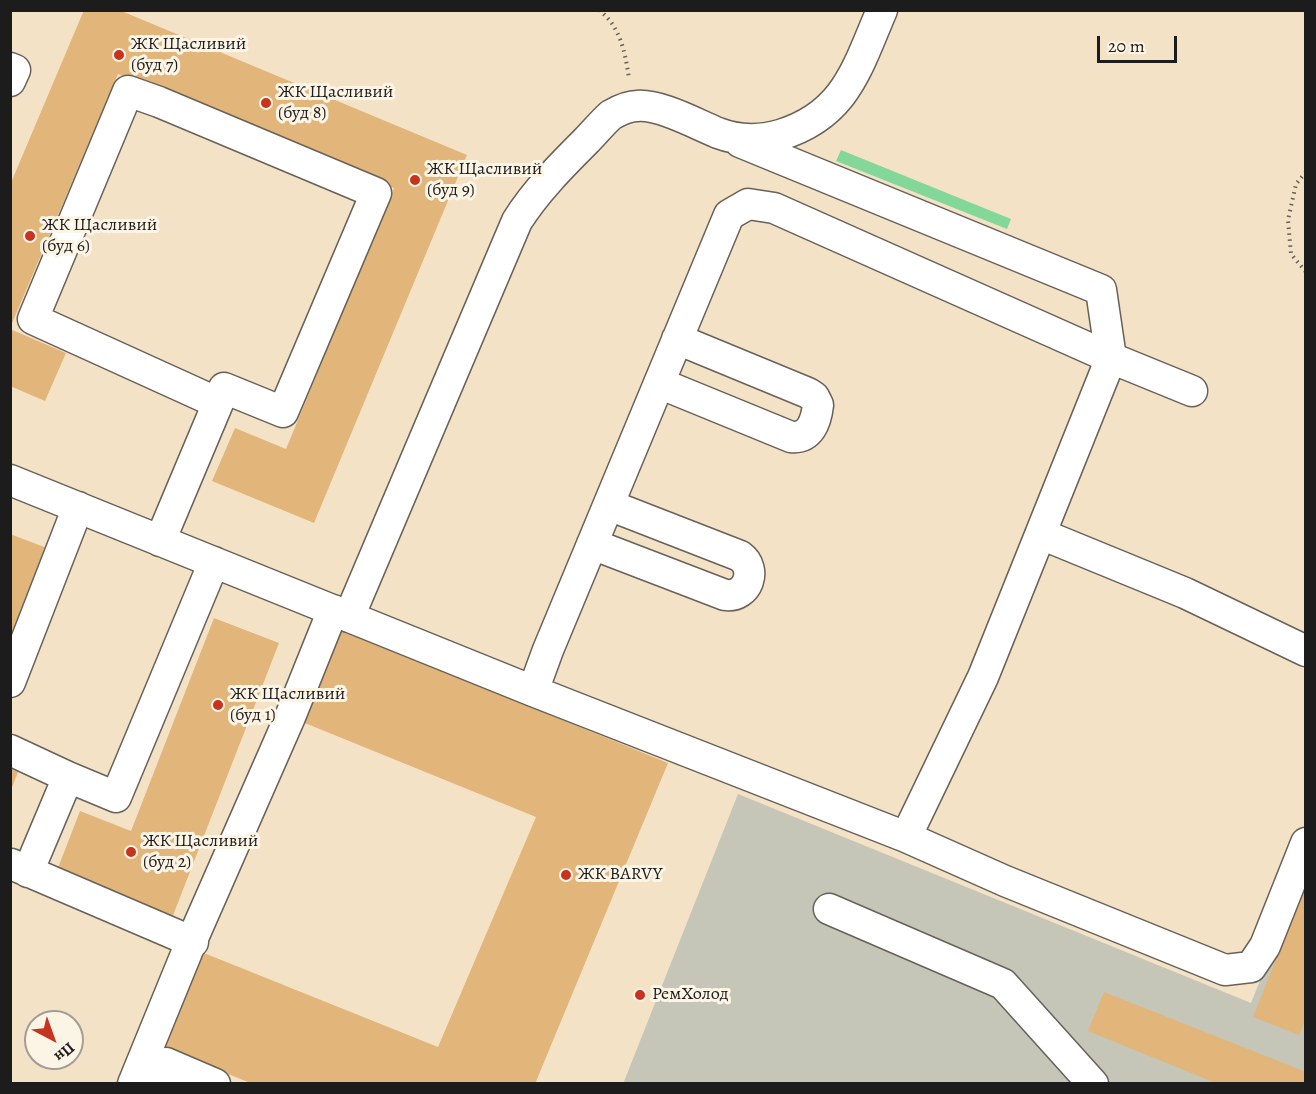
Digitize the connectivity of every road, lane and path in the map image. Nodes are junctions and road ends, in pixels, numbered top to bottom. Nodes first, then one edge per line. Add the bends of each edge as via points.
1 (599, 10) edge
2 (882, 10) edge
3 (10, 68) edge
4 (629, 78) dead end
5 (10, 81) edge
6 (731, 138) junction
7 (1305, 172) edge
8 (1305, 272) edge
9 (677, 339) junction
10 (1111, 358) junction
11 (659, 383) junction
12 (1192, 391) dead end
13 (218, 403) junction
14 (10, 480) edge
15 (609, 505) junction
16 (78, 507) junction
17 (1041, 534) junction
18 (159, 541) junction
19 (592, 544) junction
20 (214, 562) junction
21 (341, 613) junction
22 (1305, 651) edge
23 (10, 682) edge
24 (533, 691) junction
25 (10, 750) edge
26 (68, 777) junction
27 (906, 837) junction
28 (1305, 843) edge
29 (19, 868) edge
30 (829, 909) dead end
31 (192, 942) junction
32 (133, 1083) edge
33 (157, 1083) edge
34 (214, 1083) edge
35 (1093, 1083) edge

1 - 4 path via 624,45
2 - 6 street via 854,74 827,112 800,129 763,140
3 - 5 street via 15,70
6 - 10 street via 1101,290
6 - 21 street via 653,107 623,109 611,115 526,207
7 - 8 path via 1296,184 1288,220 1291,254
9 - 10 street via 729,215 748,204 774,208
9 - 11 street
9 - 11 street via 808,393 818,405 811,428 806,435 791,437
10 - 12 street
10 - 17 street
11 - 15 street
13 - 13 street via 33,320 128,91 376,193 283,412 224,388
13 - 18 street
14 - 16 street
15 - 19 street
15 - 19 street via 740,556 750,568 746,586 741,593 725,596
16 - 18 street
16 - 23 street
17 - 22 street via 1185,593
17 - 27 street via 983,677
18 - 20 street
19 - 24 street
20 - 21 street
20 - 26 street via 116,797
21 - 24 street
21 - 31 street via 290,717
24 - 27 street
25 - 26 street
26 - 29 street
27 - 28 street via 1225,970 1251,967 1265,946
29 - 31 street
30 - 35 street via 1003,984
31 - 32 street
33 - 34 street via 166,1063

